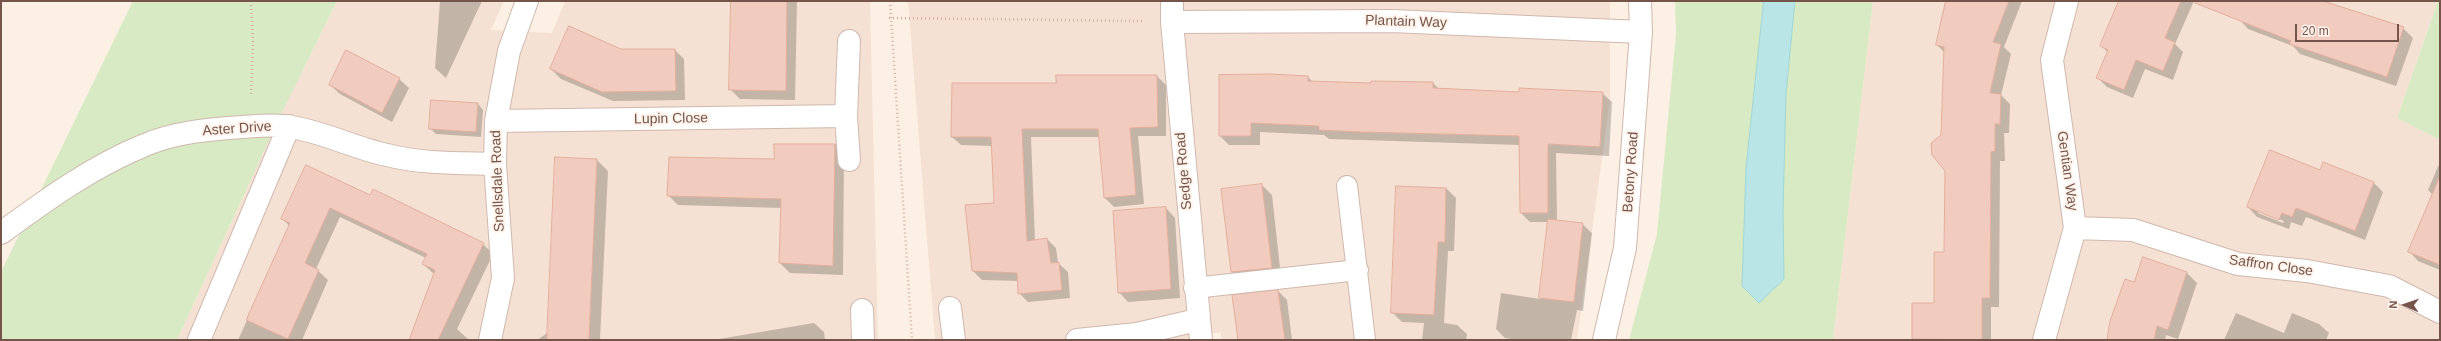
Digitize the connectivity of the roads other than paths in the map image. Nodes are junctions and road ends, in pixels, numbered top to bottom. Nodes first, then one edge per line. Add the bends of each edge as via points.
1 (527, 1) edge
2 (1640, 1) edge
3 (2067, 1) edge
4 (1172, 11) edge
5 (1640, 32) junction
6 (849, 41) dead end
7 (846, 116) junction
8 (496, 121) junction
9 (289, 126) junction
10 (848, 160) dead end
11 (495, 164) junction
12 (1347, 186) dead end
13 (2075, 228) junction
14 (1, 233) edge
15 (1358, 270) junction
16 (1194, 288) junction
17 (950, 308) dead end
18 (862, 310) dead end
19 (2440, 312) edge
20 (1199, 330) edge
21 (200, 340) edge
22 (490, 340) edge
23 (863, 340) edge
24 (954, 340) edge
25 (1077, 340) edge
26 (1365, 340) edge
27 (1604, 340) edge
28 (2044, 340) edge

1 - 8 street, Snellsdale Road via 509,51
2 - 5 street, Betony Road
3 - 13 street, Gentian Way via 2052,60
4 - 5 street, Plantain Way
4 - 16 street, Sedge Road
5 - 27 street, Betony Road via 1626,248
6 - 7 street
7 - 8 street, Lupin Close
7 - 10 street
8 - 11 street, Snellsdale Road
9 - 11 street, Aster Drive via 317,132 367,150 415,161
9 - 14 street, Aster Drive via 229,128 175,136 146,144 55,194
9 - 21 street
11 - 22 street, Snellsdale Road via 503,278
12 - 15 lane
13 - 19 street, Saffron Close via 2133,230 2238,264 2307,271 2389,286
13 - 28 street, Gentian Way
15 - 16 lane
15 - 26 lane
16 - 20 street, Sedge Road
17 - 24 street
18 - 23 street
20 - 25 street

